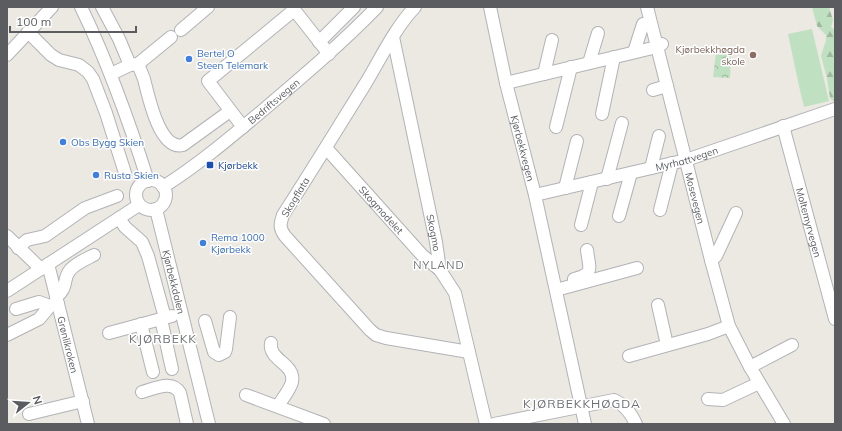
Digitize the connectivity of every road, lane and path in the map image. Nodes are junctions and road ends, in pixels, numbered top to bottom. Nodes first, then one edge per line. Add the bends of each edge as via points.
1 (52, 7) edge
2 (80, 7) edge
3 (102, 7) edge
4 (208, 7) edge
5 (354, 7) edge
6 (377, 7) edge
7 (416, 7) edge
8 (490, 7) edge
9 (647, 7) edge
10 (656, 7) edge
11 (293, 8) edge
12 (643, 24) dead end
13 (28, 32) junction
14 (598, 33) dead end
15 (393, 37) junction
16 (552, 40) dead end
17 (319, 42) junction
18 (657, 47) junction
19 (634, 52) junction
20 (329, 54) junction
21 (7, 55) edge
22 (614, 57) junction
23 (589, 63) junction
24 (134, 65) junction
25 (571, 67) junction
26 (111, 74) junction
27 (544, 74) junction
28 (506, 83) junction
29 (667, 86) junction
30 (653, 90) dead end
31 (835, 109) edge
32 (230, 111) junction
33 (602, 114) dead end
34 (622, 123) dead end
35 (783, 126) junction
36 (243, 127) junction
37 (556, 127) dead end
38 (659, 136) dead end
39 (576, 141) dead end
40 (326, 148) junction
41 (686, 160) junction
42 (672, 163) junction
43 (651, 168) junction
44 (125, 173) dead end
45 (631, 173) junction
46 (607, 179) junction
47 (148, 181) junction
48 (592, 182) junction
49 (163, 187) junction
50 (565, 188) junction
51 (535, 195) junction
52 (117, 196) dead end
53 (140, 205) junction
54 (156, 209) junction
55 (660, 210) dead end
56 (736, 213) dead end
57 (619, 216) dead end
58 (119, 218) junction
59 (581, 226) dead end
60 (7, 236) edge
61 (18, 248) junction
62 (587, 250) dead end
63 (94, 255) dead end
64 (711, 260) junction
65 (44, 266) junction
66 (637, 268) dead end
67 (440, 270) junction
68 (12, 283) edge
69 (555, 287) junction
70 (7, 291) edge
71 (55, 302) junction
72 (658, 305) dead end
73 (16, 309) dead end
74 (181, 313) junction
75 (230, 317) dead end
76 (163, 318) junction
77 (835, 319) edge
78 (205, 321) dead end
79 (141, 324) junction
80 (730, 326) junction
81 (110, 333) dead end
82 (7, 335) edge
83 (271, 343) dead end
84 (667, 345) junction
85 (792, 345) dead end
86 (469, 352) junction
87 (629, 356) dead end
88 (750, 367) junction
89 (172, 369) dead end
90 (153, 372) dead end
91 (759, 383) junction
92 (142, 392) dead end
93 (246, 395) dead end
94 (203, 399) junction
95 (708, 399) dead end
96 (82, 401) junction
97 (182, 404) junction
98 (278, 406) junction
99 (581, 406) junction
100 (29, 414) dead end
101 (88, 424) edge
102 (187, 424) edge
103 (209, 424) edge
104 (324, 424) edge
105 (486, 424) edge
106 (494, 424) edge
107 (586, 424) edge
108 (636, 424) edge
109 (784, 424) edge

1 - 13 street
2 - 26 street
3 - 24 street
4 - 24 street
5 - 17 street
6 - 20 street, Bedriftsvegen
7 - 15 street, Skogflata via 408,14
8 - 28 street, Kjørbekkvegen
9 - 18 street, Mosevegen
10 - 18 street, Mosevegen via 663,40 662,45
11 - 17 street
11 - 32 street via 208,81
12 - 19 street
13 - 21 street
13 - 44 street via 51,55 59,60 79,65 93,79
14 - 23 street
15 - 40 street, Skogflata
15 - 67 street, Skogmo
16 - 27 street
17 - 20 street
18 - 19 street
18 - 29 street, Mosevegen
19 - 22 street
20 - 36 street, Bedriftsvegen
22 - 23 street
22 - 33 street
23 - 25 street
24 - 26 street
24 - 32 street via 144,78 150,106 158,124 174,145 183,146
25 - 27 street
25 - 37 street
26 - 47 street
27 - 28 street
28 - 51 street, Kjørbekkvegen
29 - 30 street
29 - 41 street, Mosevegen
31 - 35 street, Myrhattvegen
32 - 36 street
34 - 46 street
35 - 41 street, Myrhattvegen
35 - 77 street, Moltemyrvegen
36 - 49 street, Bedriftsvegen
38 - 43 street
39 - 50 street
40 - 67 street, Skogmodelet via 422,255
40 - 86 street, Skogflata via 283,215 280,224 285,236 376,335
41 - 42 street, Myrhattvegen
41 - 64 street, Mosevegen
42 - 43 street, Myrhattvegen
42 - 55 street
43 - 45 street, Myrhattvegen
45 - 46 street, Myrhattvegen
45 - 57 street
46 - 48 street, Myrhattvegen
47 - 49 street via 159,183
47 - 53 street via 137,191
48 - 50 street, Myrhattvegen
48 - 59 street
49 - 54 street via 166,197 161,207
50 - 51 street, Myrhattvegen
51 - 69 street, Kjørbekkvegen
52 - 61 street via 85,208 45,236 27,240
53 - 54 street via 147,210
53 - 58 street
54 - 74 street, Kjørbekkdalen
56 - 64 street via 716,256
58 - 65 street
58 - 76 street via 125,228 137,236 144,246
60 - 61 street
61 - 65 street
62 - 69 street via 590,269 587,275
63 - 71 street via 69,271 63,292
64 - 80 street, Mosevegen
65 - 68 street
65 - 71 street, Grønlikroken
66 - 69 street
67 - 86 street, Skogmo via 455,293
68 - 70 street
69 - 99 street, Kjørbekkvegen
71 - 73 street via 39,302
71 - 82 street via 39,319
71 - 96 street, Grønlikroken
72 - 84 street
74 - 76 street
74 - 94 street, Kjørbekkdalen
75 - 78 street via 226,349 219,355 214,352
76 - 79 street
76 - 89 street
79 - 81 street
79 - 90 street
80 - 84 street
80 - 88 street, Mosevegen
83 - 98 street via 273,353 292,374 290,386
84 - 87 street
85 - 88 street
86 - 105 street, Skogmo
88 - 91 street, Mosevegen
91 - 95 street via 723,400
91 - 109 street, Mosevegen
92 - 97 street via 173,386 180,393
93 - 98 street
94 - 97 street
94 - 103 street, Kjørbekkdalen
96 - 100 street
96 - 101 street, Grønlikroken
97 - 102 street
98 - 104 street
99 - 106 street
99 - 107 street, Kjørbekkvegen
99 - 108 street via 614,400 623,404

